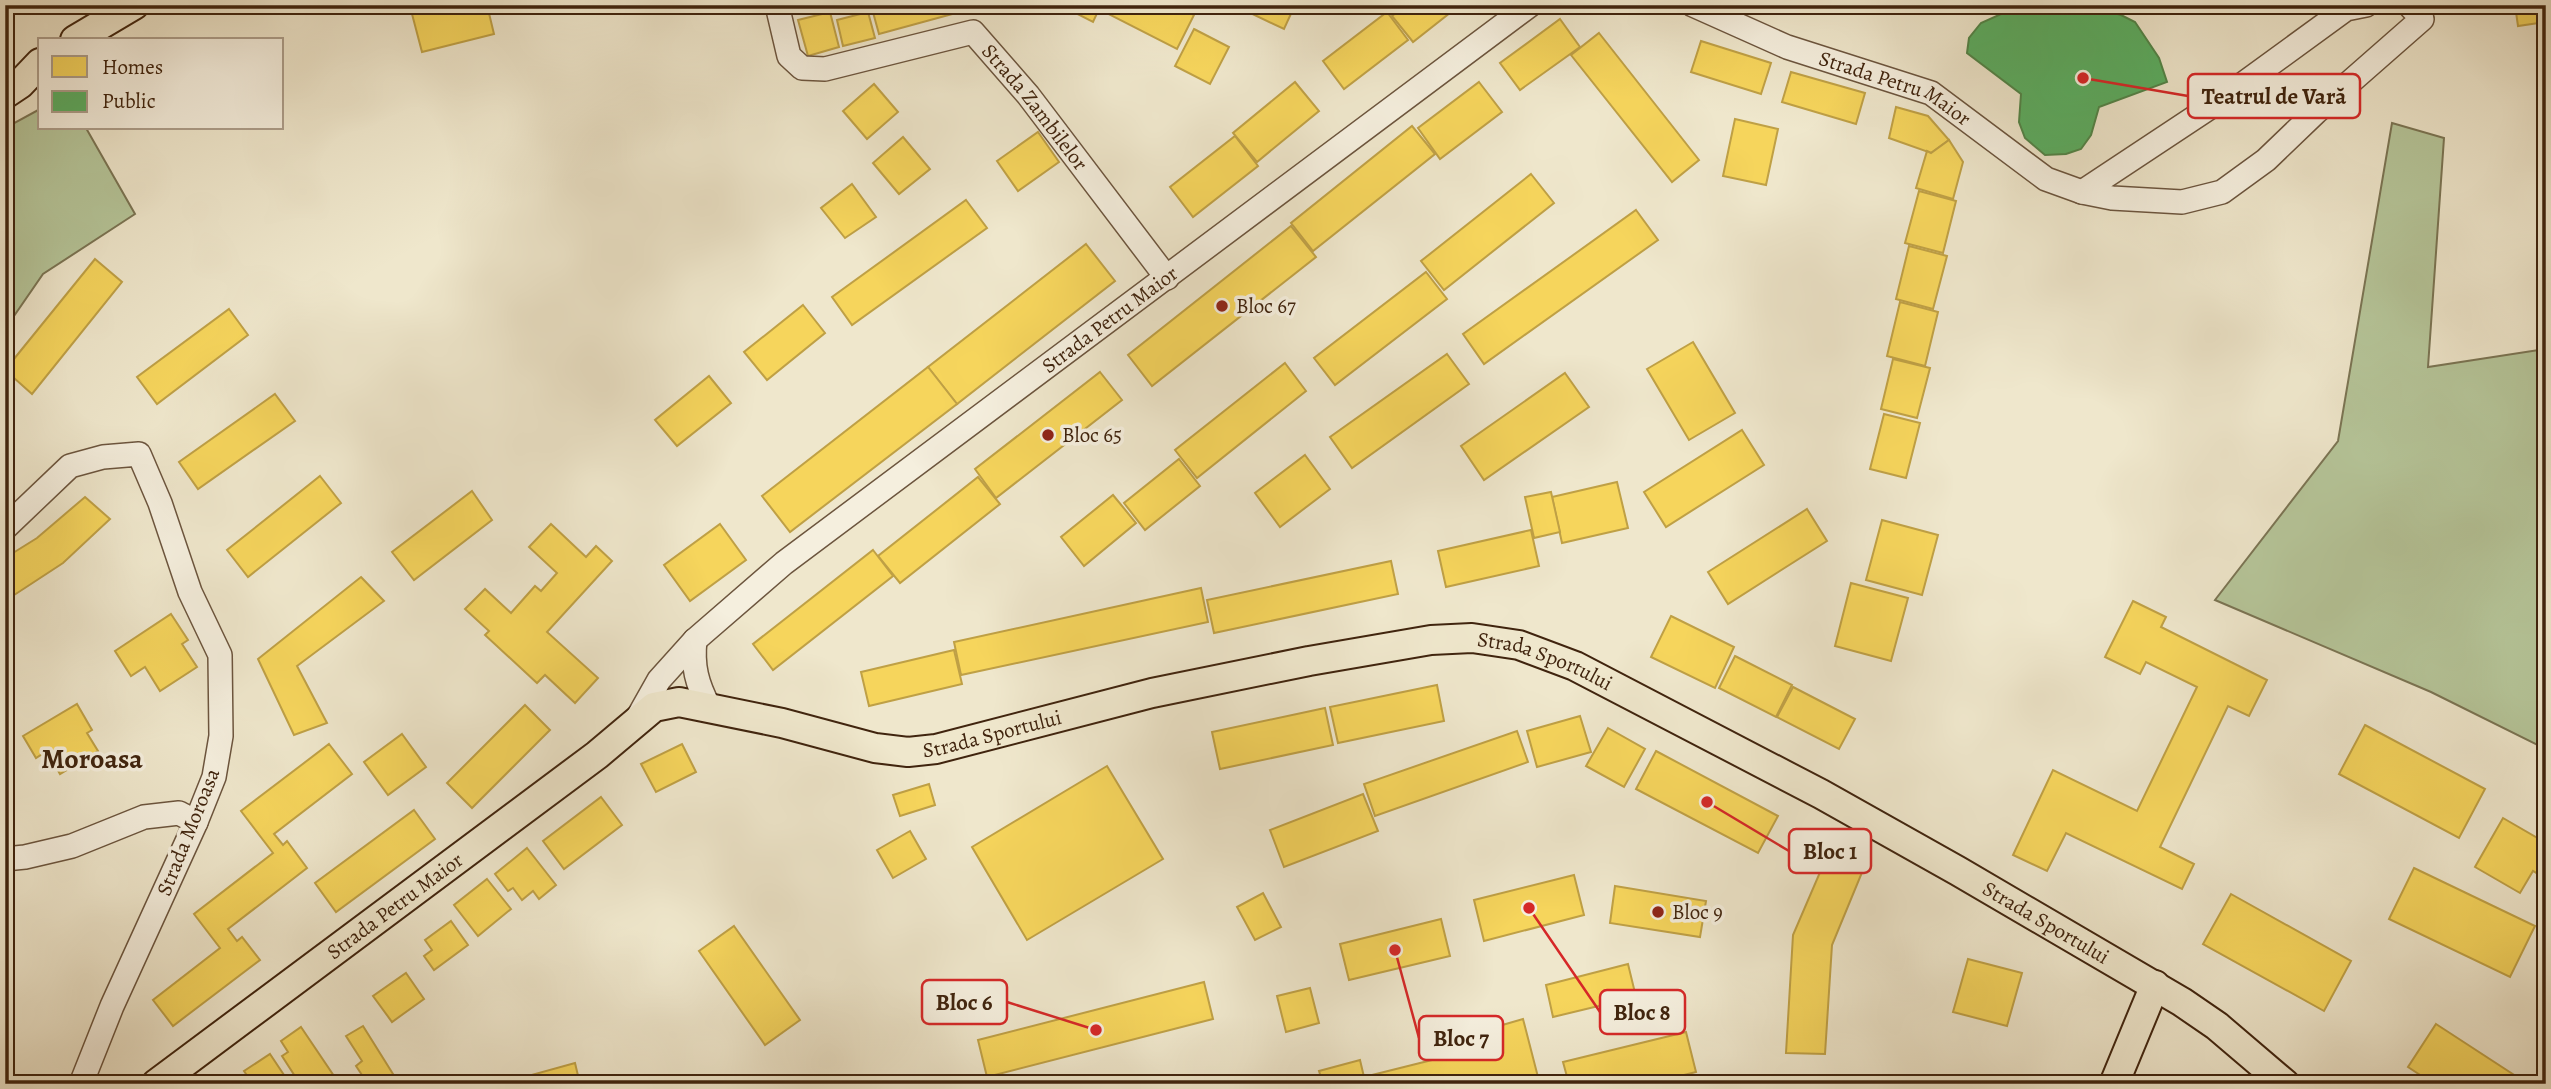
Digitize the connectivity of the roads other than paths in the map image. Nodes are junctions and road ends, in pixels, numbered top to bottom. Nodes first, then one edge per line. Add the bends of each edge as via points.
1 (134, 5) edge
2 (777, 5) edge
3 (1530, 5) edge
4 (1693, 5) edge
5 (2367, 5) edge
6 (2409, 5) edge
7 (78, 38) edge
8 (38, 65) edge
9 (5, 94) edge
10 (2082, 192) junction
11 (1167, 278) junction
12 (5, 528) edge
13 (695, 640) junction
14 (709, 707) junction
15 (631, 727) junction
16 (197, 822) junction
17 (15, 858) edge
18 (2155, 985) junction
19 (81, 1084) edge
20 (156, 1084) edge
21 (2114, 1084) edge
22 (2285, 1084) edge

1 - 7 main road
2 - 11 street, Strada Zambilelor via 789,56 802,68 825,69 973,32 1028,95
3 - 11 street, Strada Petru Maior
4 - 10 street, Strada Petru Maior via 1787,47 1931,93 2046,179
5 - 10 street via 2346,9 2221,100
6 - 10 street, Strada Petru Maior via 2422,19 2266,160 2221,192 2182,202
8 - 9 main road
11 - 13 street, Strada Petru Maior via 784,563
12 - 16 street, Strada Moroasa via 70,466 139,454 190,592 220,655 221,736 214,777
13 - 14 street via 693,661
13 - 15 street, Strada Petru Maior via 659,680
14 - 15 main road, Strada Petru Maior
14 - 18 main road, Strada Sportului via 908,752 1308,661 1431,640 1472,638 1520,645 1575,666 1821,794
15 - 20 main road, Strada Petru Maior
16 - 17 street via 179,813 144,817 72,846
16 - 19 street, Strada Moroasa
18 - 21 main road
18 - 22 main road, Strada Sportului via 2217,1026

